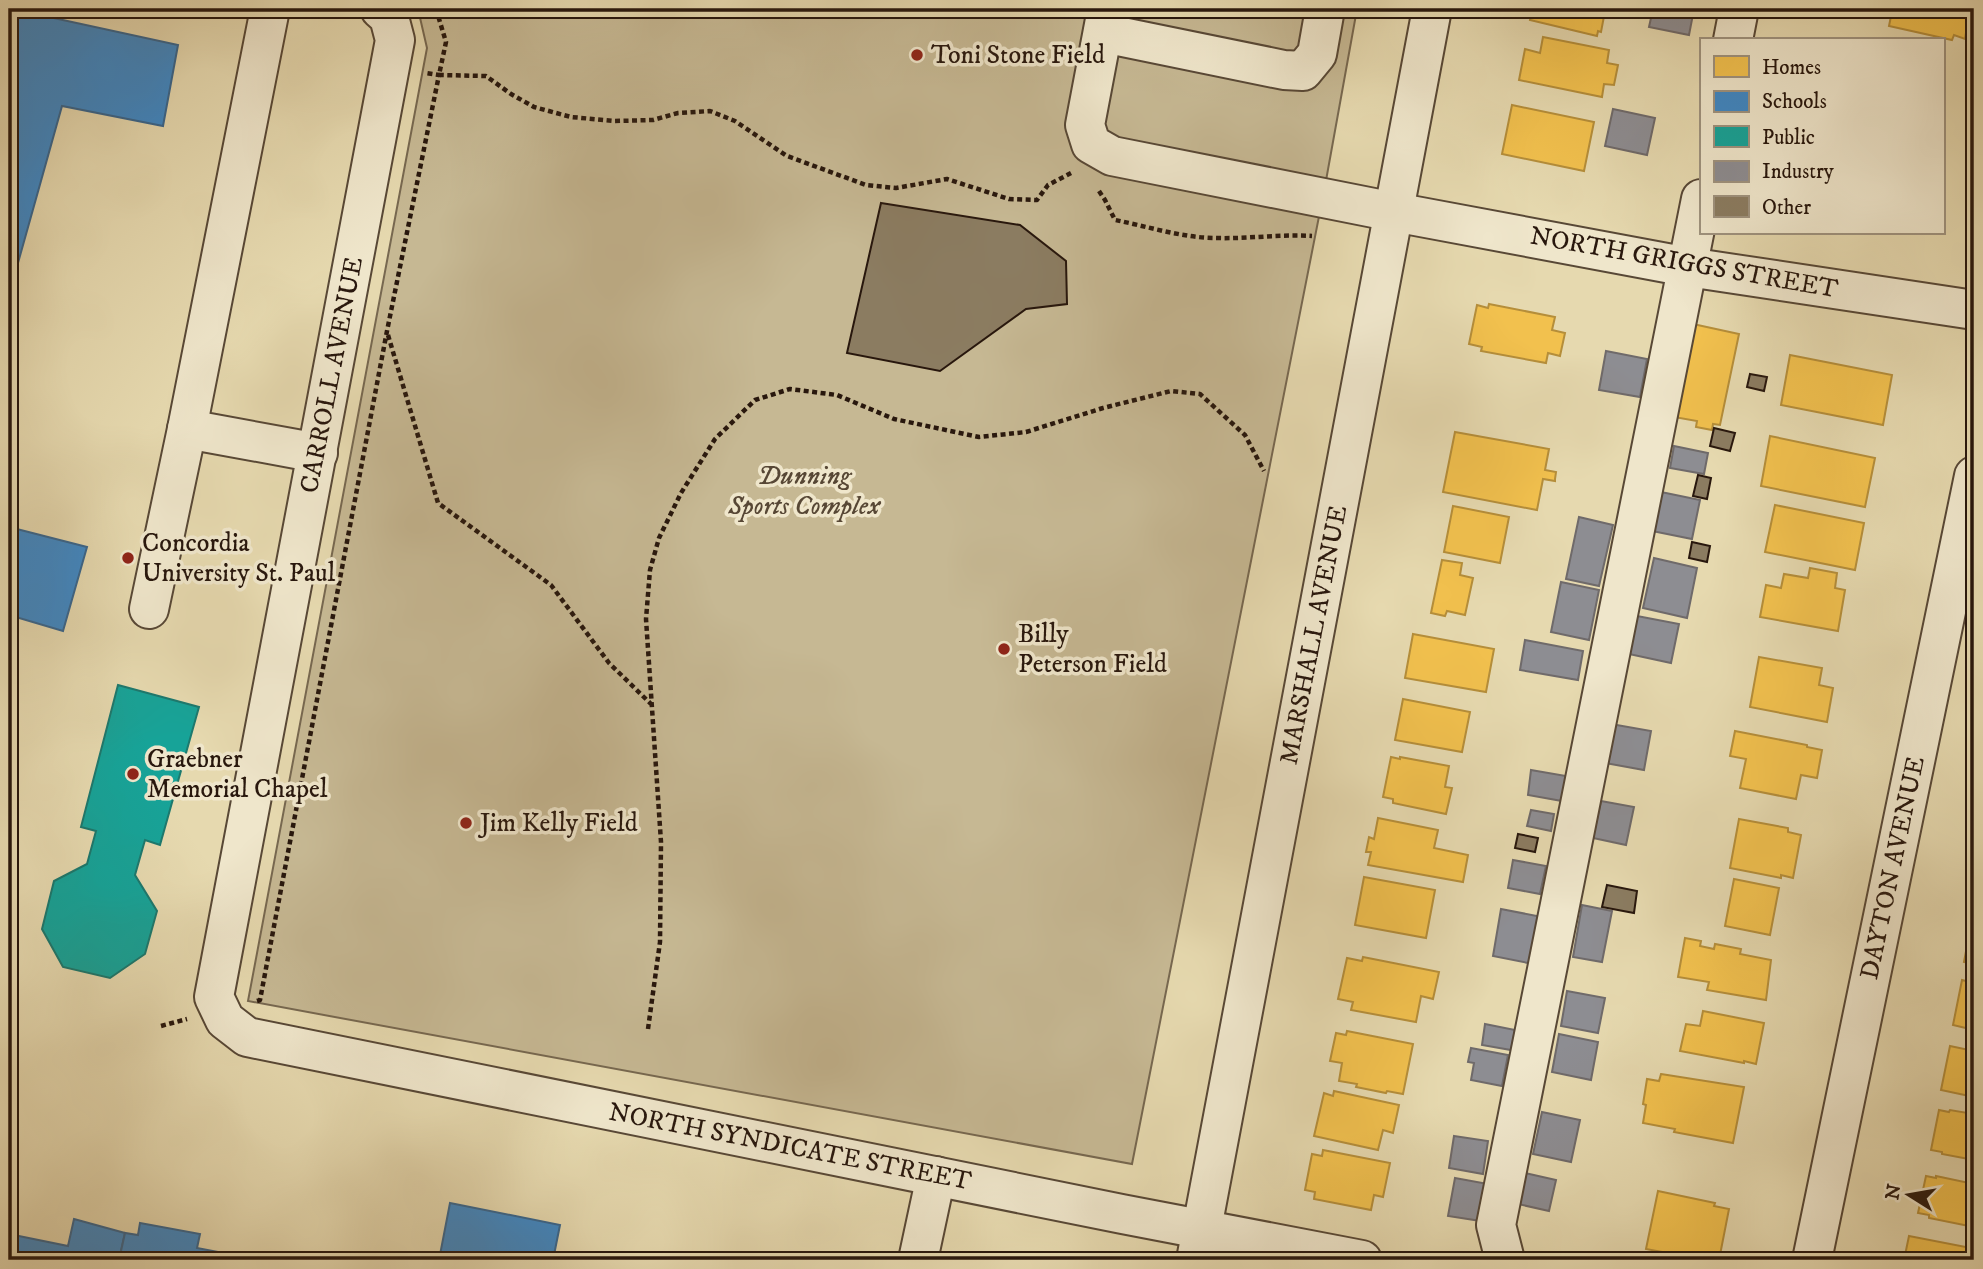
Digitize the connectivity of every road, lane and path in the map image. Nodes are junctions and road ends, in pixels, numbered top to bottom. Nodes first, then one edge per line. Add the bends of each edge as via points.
1 (270, 9) edge
2 (436, 9) edge
3 (1325, 9) edge
4 (1432, 9) edge
5 (1739, 9) edge
6 (384, 13) edge
7 (1105, 21) edge
8 (1733, 38) edge
9 (424, 72) dead end
10 (439, 75) junction
11 (1076, 170) dead end
12 (1069, 174) junction
13 (1080, 177) dead end
14 (1098, 190) dead end
15 (1700, 205) edge
16 (1394, 212) junction
17 (1309, 236) dead end
18 (1688, 267) junction
19 (1974, 310) edge
20 (387, 331) junction
21 (187, 429) junction
22 (318, 453) junction
23 (1264, 471) dead end
24 (1974, 476) edge
25 (149, 610) dead end
26 (652, 705) junction
27 (238, 1012) junction
28 (187, 1019) dead end
29 (161, 1026) dead end
30 (648, 1029) dead end
31 (936, 1176) junction
32 (1199, 1245) edge
33 (918, 1260) edge
34 (1362, 1260) edge
35 (1505, 1260) edge
36 (1812, 1260) edge

1 - 21 street
2 - 10 path via 446,42
3 - 7 street via 1317,54 1304,71 1284,70
4 - 16 street, MARSHALL AVENUE
5 - 8 street
6 - 22 street, CARROLL AVENUE via 395,40
7 - 16 street, NORTH GRIGGS STREET via 1085,125 1091,144 1112,156
9 - 10 path
10 - 12 path via 486,76 534,107 571,117 653,120 710,111 735,121 787,156 866,185 897,188 947,179 1009,199 1037,200 1048,185
10 - 20 path
11 - 12 path
12 - 13 path
14 - 17 path via 1115,219 1213,239
15 - 18 street
16 - 18 street, NORTH GRIGGS STREET
16 - 32 street, MARSHALL AVENUE
18 - 19 street, NORTH GRIGGS STREET
18 - 35 street via 1496,1225
20 - 26 path via 438,503 551,585 609,663
20 - 27 path via 260,1000
21 - 22 street
21 - 25 street
22 - 27 street, CARROLL AVENUE via 214,997
23 - 26 path via 1245,435 1199,394 1171,391 1026,432 979,437 894,419 837,395 790,389 755,400 715,439 659,538 650,570 646,619
24 - 36 street, DAYTON AVENUE
26 - 30 path via 661,842 660,942
27 - 31 street, NORTH SYNDICATE STREET via 247,1037
28 - 29 path
31 - 32 street, NORTH SYNDICATE STREET
31 - 33 street
32 - 34 street, NORTH SYNDICATE STREET

